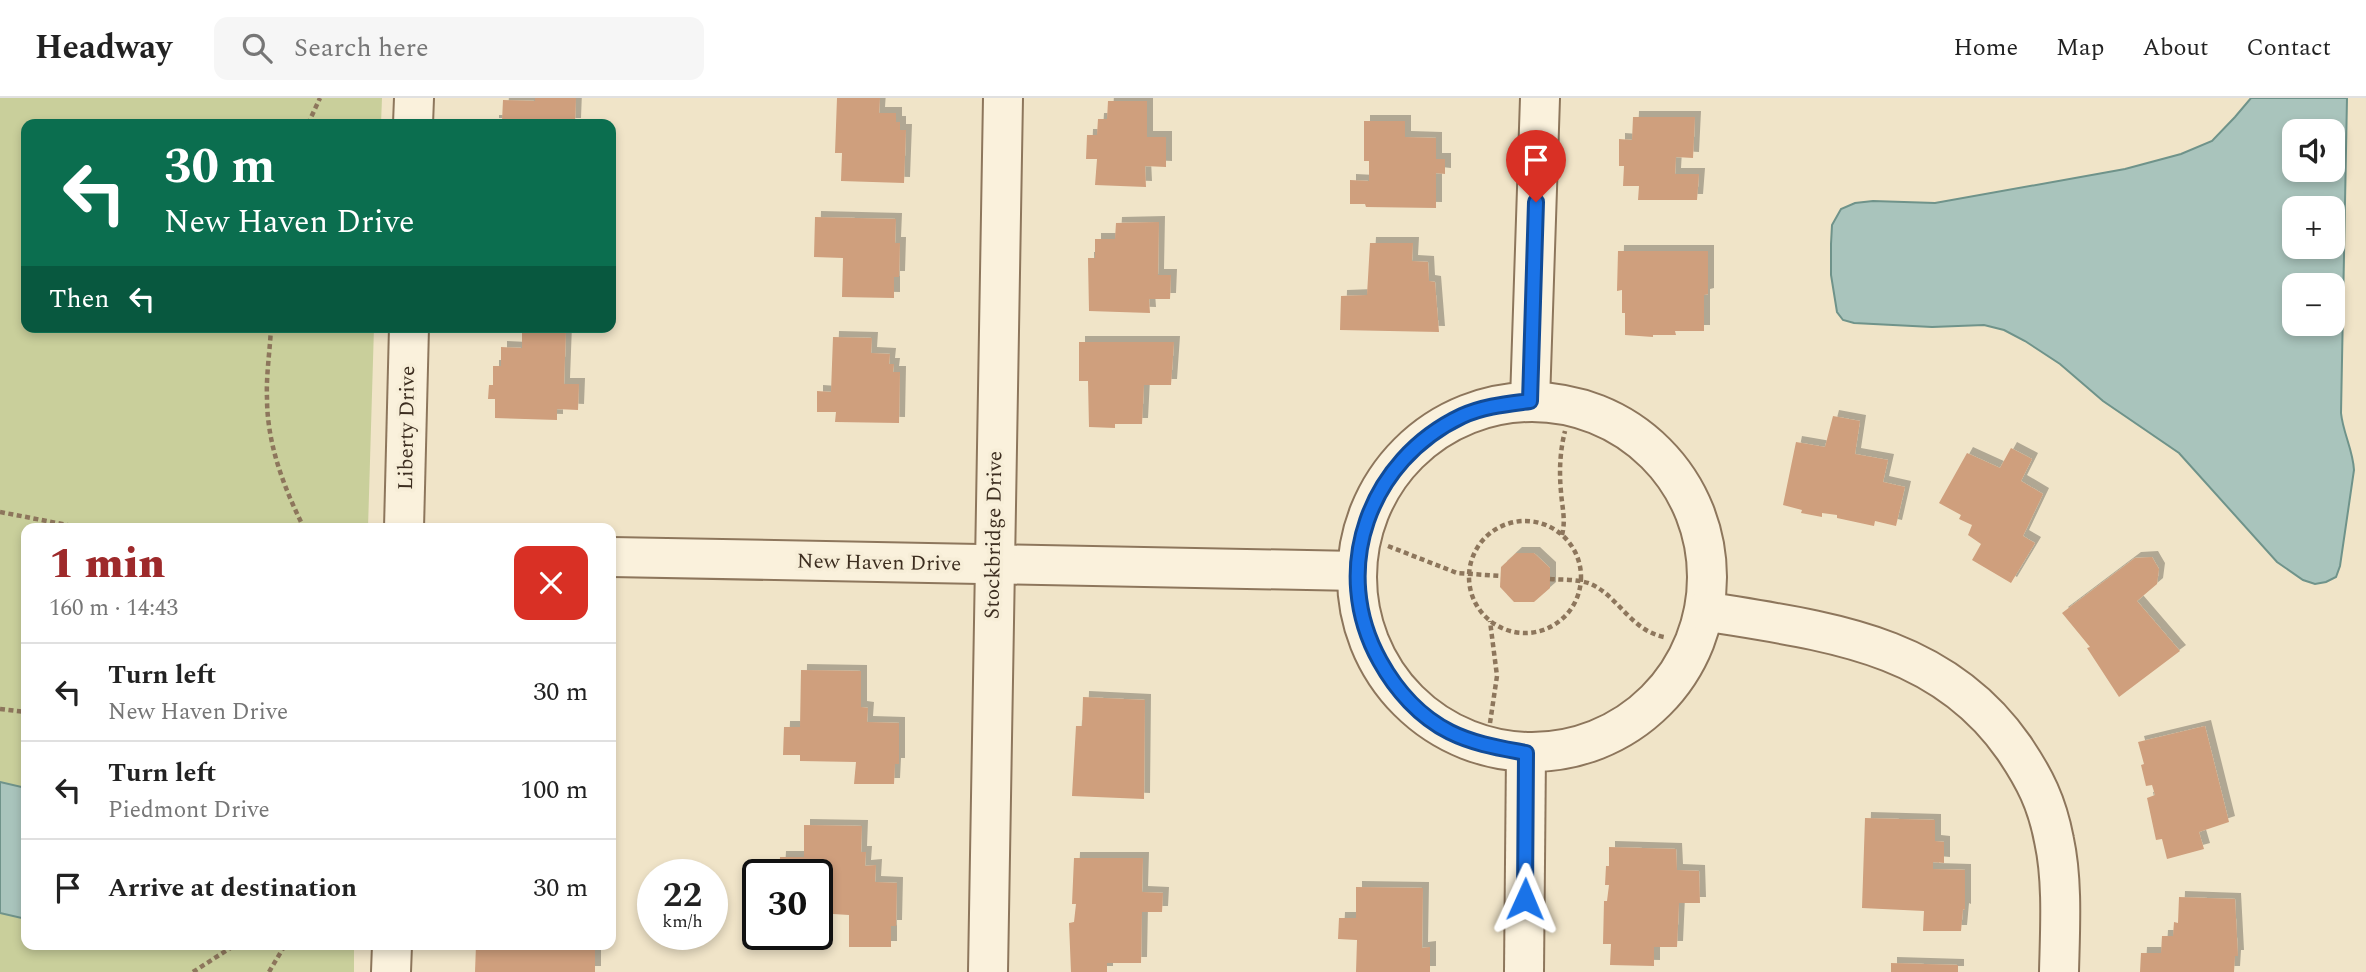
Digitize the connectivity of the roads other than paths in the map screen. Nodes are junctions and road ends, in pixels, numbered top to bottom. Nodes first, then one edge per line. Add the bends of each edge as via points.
1 (414, 98) edge
2 (1003, 98) edge
3 (1540, 98) edge
4 (413, 119) edge
5 (409, 333) edge
6 (1530, 401) junction
7 (404, 523) edge
8 (616, 557) edge
9 (1368, 558) junction
10 (993, 565) junction
11 (1704, 611) junction
12 (1526, 753) junction
13 (392, 950) edge
14 (391, 972) edge
15 (988, 972) edge
16 (1524, 972) edge
17 (2059, 972) edge

1 - 4 street
2 - 10 street, Stockbridge Drive
3 - 6 street
5 - 7 street, Liberty Drive
6 - 9 street via 1464,415 1409,452 1371,507 1361,539
6 - 11 street via 1594,414 1670,468 1690,500 1702,536 1707,573
8 - 10 street, New Haven Drive
9 - 10 street, New Haven Drive
9 - 12 street via 1360,610 1372,647 1391,681 1417,709 1449,732 1485,746
10 - 15 street, Stockbridge Drive
11 - 12 street via 1691,650 1670,685 1641,714 1606,736 1567,749
11 - 17 street via 1867,642 1923,666 1968,697 2001,729 2035,780 2055,842
12 - 16 street
13 - 14 street

